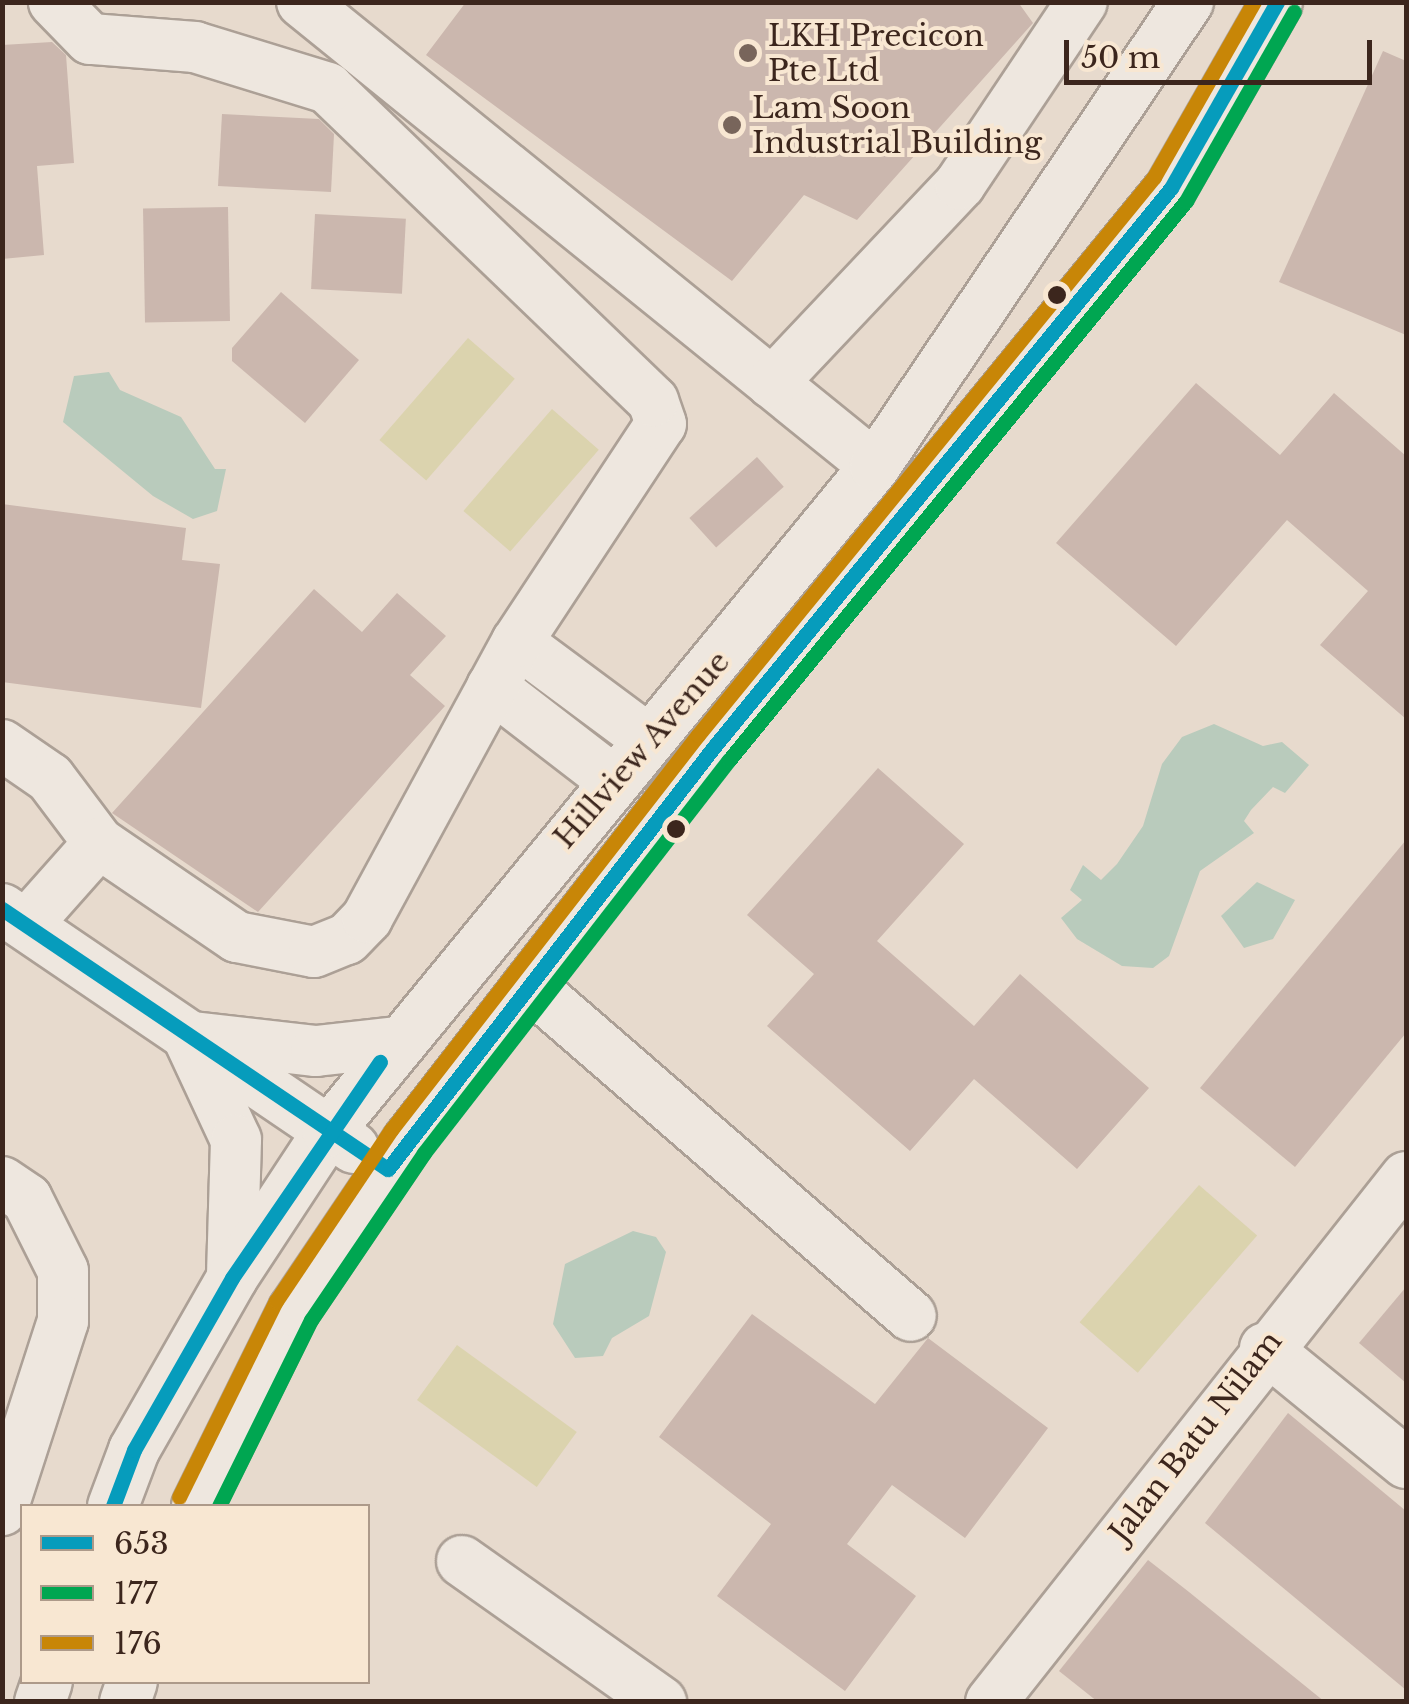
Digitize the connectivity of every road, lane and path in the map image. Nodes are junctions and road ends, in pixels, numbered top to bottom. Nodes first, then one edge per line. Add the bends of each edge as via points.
1 (54, 2) edge
2 (302, 2) edge
3 (355, 2) edge
4 (1082, 2) edge
5 (1188, 2) edge
6 (1276, 2) edge
7 (384, 71) junction
8 (772, 383) junction
9 (875, 466) junction
10 (516, 642) junction
11 (492, 687) junction
12 (649, 740) junction
13 (2, 745) edge
14 (614, 781) junction
15 (99, 843) junction
16 (15, 917) edge
17 (529, 984) junction
18 (188, 1037) junction
19 (396, 1042) junction
20 (328, 1132) junction
21 (388, 1169) junction
22 (1406, 1177) edge
23 (2, 1182) edge
24 (232, 1278) junction
25 (911, 1316) dead end
26 (1265, 1348) junction
27 (1406, 1463) edge
28 (114, 1504) edge
29 (198, 1504) edge
30 (2, 1510) edge
31 (462, 1561) dead end
32 (992, 1701) edge
33 (661, 1702) edge

1 - 10 street via 90,39 195,47 328,88 660,411 656,441
2 - 7 street
3 - 7 street
4 - 8 street via 960,184
5 - 9 street, Hillview Avenue
6 - 17 street, Hillview Avenue via 1171,188
7 - 8 street
8 - 9 street
9 - 12 street, Hillview Avenue
10 - 11 street
10 - 12 street
11 - 14 street
11 - 15 street via 368,918 314,952 237,938
12 - 14 street, Hillview Avenue
13 - 15 street via 50,778
14 - 19 street, Hillview Avenue
15 - 16 street
16 - 18 street
17 - 21 street, Hillview Avenue
17 - 25 street
18 - 19 street via 316,1051
18 - 20 street
18 - 24 street via 236,1140
19 - 20 street, Hillview Avenue
20 - 21 street
20 - 24 street, Hillview Avenue
21 - 29 street, Hillview Avenue via 294,1310 220,1443
22 - 26 street, Jalan Batu Nilam
23 - 30 street via 27,1200 63,1271 63,1321
24 - 28 street, Hillview Avenue via 134,1450
26 - 27 street
26 - 32 street, Jalan Batu Nilam
31 - 33 street

